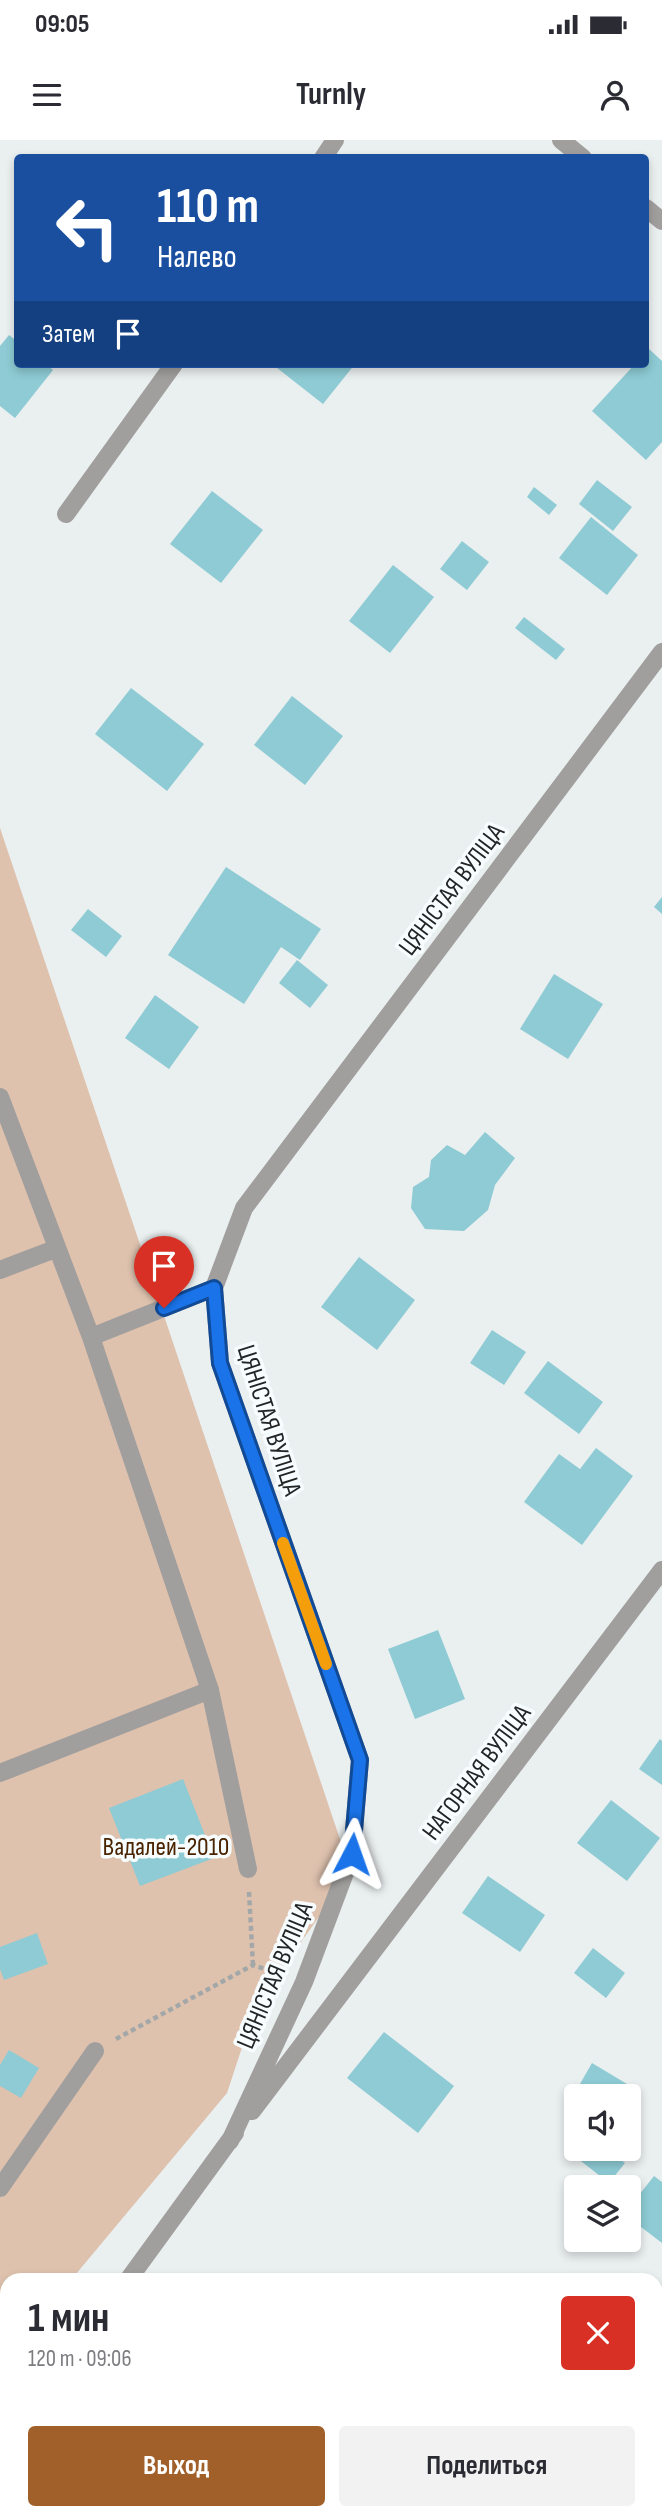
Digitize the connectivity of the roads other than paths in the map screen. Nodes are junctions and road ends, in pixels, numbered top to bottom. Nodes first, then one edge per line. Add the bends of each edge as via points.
1 (561, 140) edge
2 (578, 154) edge
3 (171, 368) edge
4 (66, 514) dead end
5 (662, 652) edge
6 (0, 1097) edge
7 (55, 1249) junction
8 (0, 1270) edge
9 (214, 1288) junction
10 (91, 1337) junction
11 (662, 1570) edge
12 (210, 1690) junction
13 (0, 1773) edge
14 (248, 1869) road end
15 (95, 2051) road end
16 (230, 2141) junction
17 (0, 2188) edge
18 (133, 2273) edge

1 - 2 street
3 - 4 street
5 - 9 street, ЦЯНІСТАЯ ВУЛІЦА via 244,1208
6 - 7 street
7 - 8 street
7 - 10 street
9 - 10 street
9 - 16 street, ЦЯНІСТАЯ ВУЛІЦА via 220,1363 360,1760 352,1854 304,1982
10 - 12 street
11 - 16 street, НАГОРНАЯ ВУЛІЦА
12 - 13 street
12 - 14 street
15 - 17 street
16 - 18 street

